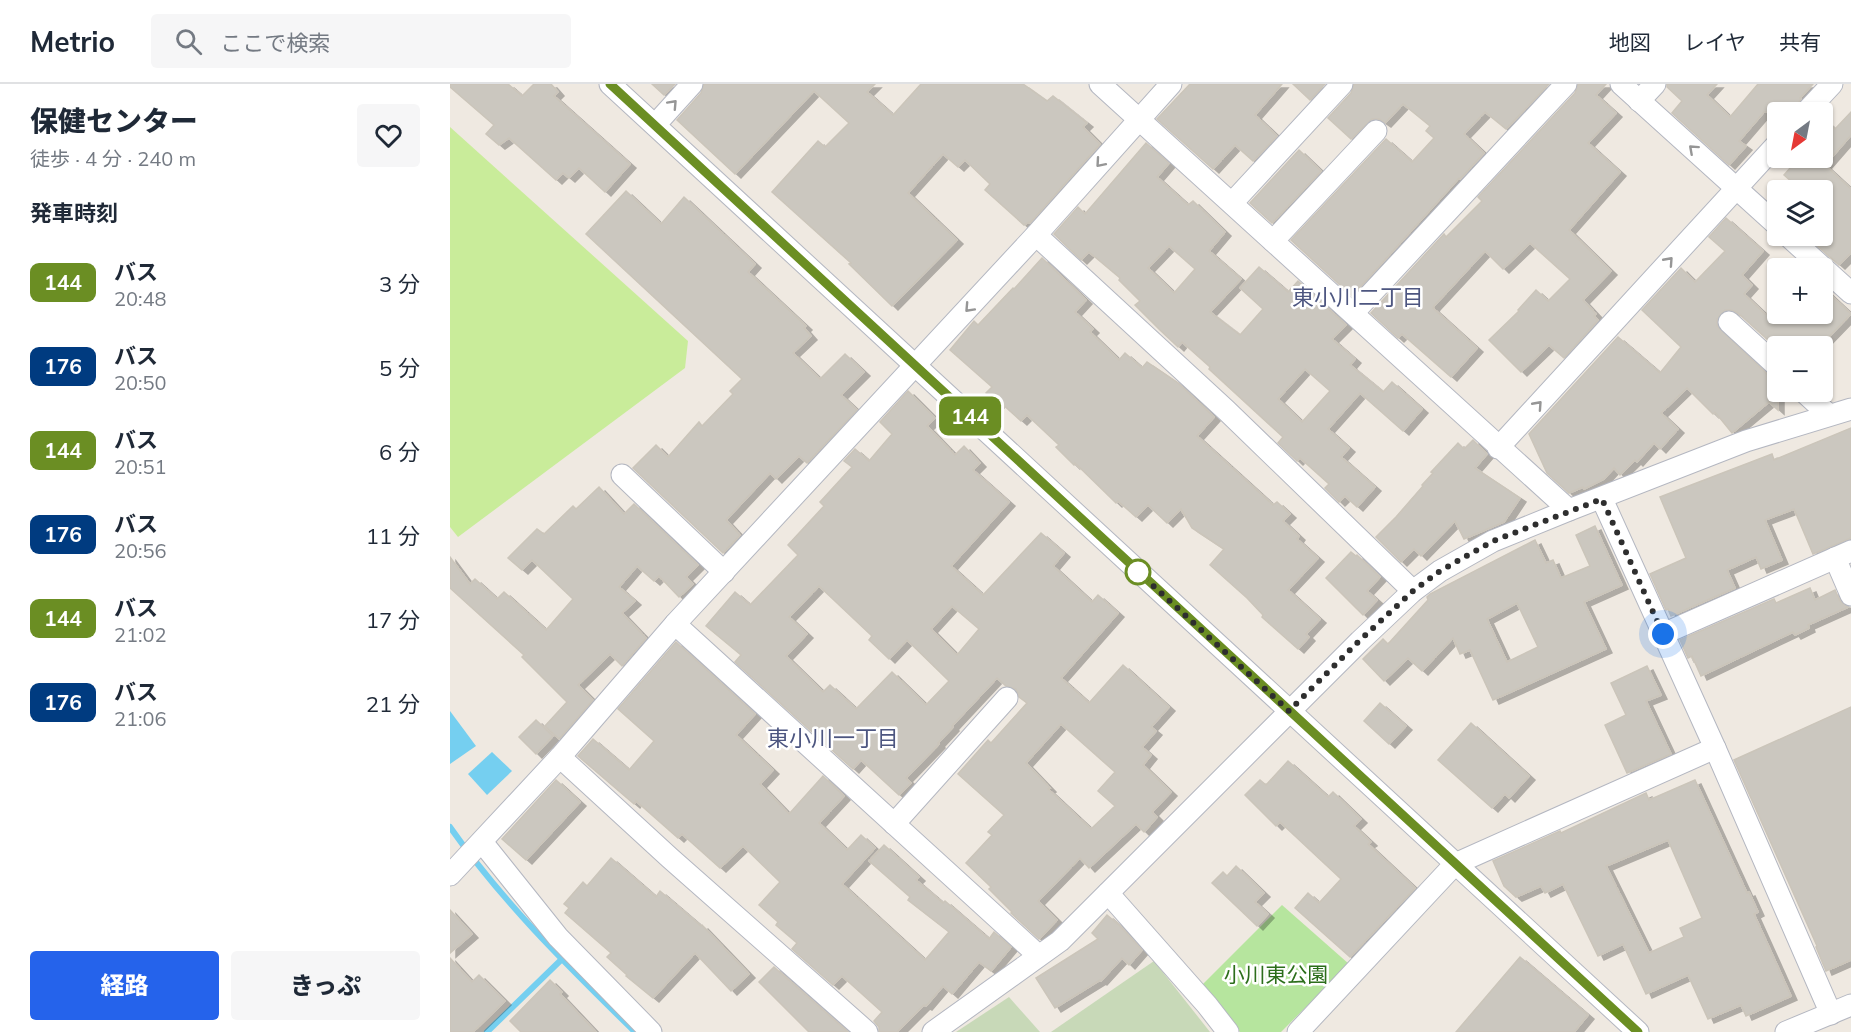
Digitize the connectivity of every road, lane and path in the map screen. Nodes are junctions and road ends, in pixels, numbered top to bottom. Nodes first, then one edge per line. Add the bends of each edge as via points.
1 (610, 84) edge
2 (692, 84) edge
3 (1100, 84) edge
4 (1171, 84) edge
5 (1342, 84) edge
6 (1566, 84) edge
7 (1621, 84) edge
8 (1655, 84) edge
9 (1832, 84) edge
10 (1639, 101) junction
11 (1815, 102) edge
12 (1138, 120) junction
13 (655, 125) junction
14 (1376, 130) dead end
15 (1767, 155) edge
16 (1736, 188) junction
17 (1232, 203) junction
18 (1767, 216) edge
19 (1036, 235) junction
20 (1273, 241) junction
21 (1800, 246) edge
22 (1848, 285) edge
23 (1353, 313) junction
24 (1729, 322) dead end
25 (1767, 357) edge
26 (915, 366) junction
27 (1815, 402) edge
28 (1851, 409) edge
29 (1829, 415) junction
30 (1498, 448) junction
31 (622, 475) dead end
32 (1602, 499) junction
33 (1569, 510) junction
34 (1843, 555) edge
35 (723, 572) junction
36 (1413, 591) junction
37 (1851, 595) edge
38 (675, 624) junction
39 (1663, 634) junction
40 (1007, 698) dead end
41 (1289, 711) junction
42 (1714, 748) junction
43 (560, 757) junction
44 (894, 824) junction
45 (482, 842) junction
46 (1455, 864) junction
47 (450, 875) edge
48 (1108, 893) junction
49 (1038, 956) junction
50 (1851, 1005) edge
51 (1831, 1014) junction
52 (651, 1032) edge
53 (867, 1032) edge
54 (933, 1032) edge
55 (1228, 1032) edge
56 (1299, 1032) edge
57 (1638, 1032) edge
58 (1786, 1032) edge

1 - 13 street
13 -> 2 street
3 - 12 street
4 - 12 street
5 - 17 street
6 - 23 street
7 - 10 street
8 - 10 street
9 - 11 street
16 -> 10 street
12 - 17 street
12 -> 19 street
13 - 26 street
14 - 20 street
15 - 16 street
16 - 18 street
30 -> 16 street
17 - 20 street
19 -> 26 street
19 - 36 street via 1227,411
20 - 23 street
21 - 22 street
23 - 30 street
24 - 25 street
26 - 35 street
26 - 41 street
27 - 29 street
28 - 29 street
29 - 32 street via 1746,441
30 - 33 street
31 - 35 street
32 - 33 street
32 - 39 street
33 - 36 street via 1493,541
34 - 37 street
34 - 39 street
35 - 38 street
36 - 41 street
38 - 43 street
38 - 44 street
39 - 42 street
40 - 44 street
41 - 46 street
41 - 48 street
42 - 46 street
42 - 51 street
43 - 45 street
43 - 53 street
44 - 49 street
45 - 47 street
45 - 52 street via 558,937
46 - 56 street
46 - 57 street
48 - 49 street via 1060,941
48 - 55 street
49 - 54 street
50 - 51 street
51 - 58 street

